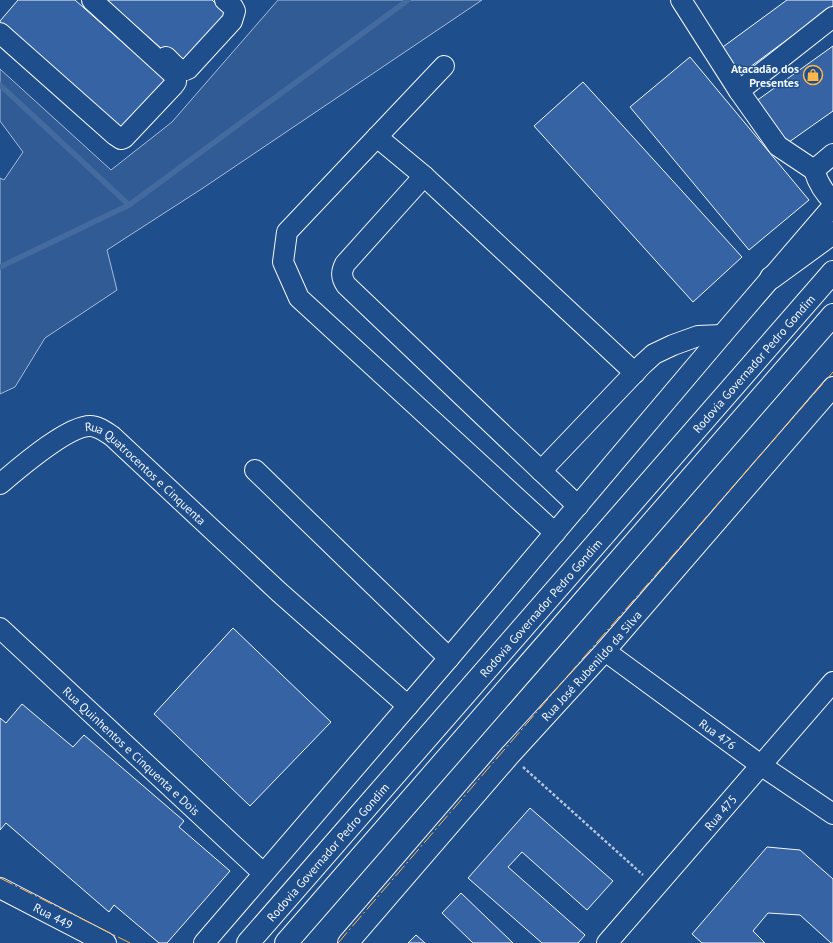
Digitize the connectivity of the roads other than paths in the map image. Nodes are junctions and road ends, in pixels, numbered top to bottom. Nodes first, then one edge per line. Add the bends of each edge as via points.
1 (92, 0) edge
2 (103, 0) edge
3 (225, 0) edge
4 (236, 0) edge
5 (248, 0) edge
6 (681, 0) edge
7 (833, 17) edge
8 (0, 33) edge
9 (444, 66) dead end
10 (739, 91) junction
11 (377, 137) junction
12 (833, 154) edge
13 (814, 170) junction
14 (424, 176) junction
15 (833, 201) edge
16 (833, 206) edge
17 (833, 233) edge
18 (833, 272) edge
19 (771, 278) junction
20 (833, 315) edge
21 (722, 334) junction
22 (634, 373) junction
23 (833, 387) edge
24 (255, 470) dead end
25 (541, 471) junction
26 (0, 484) edge
27 (578, 506) junction
28 (555, 533) junction
29 (0, 628) edge
30 (605, 651) junction
31 (449, 658) junction
32 (833, 682) edge
33 (408, 706) junction
34 (762, 766) junction
35 (833, 814) edge
36 (263, 873) junction
37 (0, 888) edge
38 (106, 943) edge
39 (204, 943) edge
40 (248, 943) edge
41 (286, 943) edge
42 (348, 943) edge
43 (607, 943) edge

1 - 8 street via 176,77 173,86 124,138 115,135
2 - 3 street via 178,68 185,71 232,21 235,11
4 - 5 street via 245,4
6 - 10 street
7 - 10 street
9 - 11 street
10 - 13 street via 778,146
11 - 14 street
11 - 28 street via 287,232 283,262 299,298
12 - 13 street
13 - 15 street via 824,193
14 - 22 street
14 - 25 street via 345,264 341,277 346,285
16 - 19 street
17 - 19 highway
18 - 40 highway, Rodovia Governador Pedro Gondim
19 - 21 street
20 - 41 highway
21 - 22 street via 698,336 673,345 654,354
21 - 27 street
22 - 25 street
23 - 30 street, Rua José Rubenildo da Silva
24 - 31 street
25 - 27 street
26 - 33 street, Rua Quatrocentos e Cinquenta via 71,431 90,426 100,429 112,436 279,592
27 - 28 street
28 - 31 street
29 - 36 street, Rua Quinhentos e Cinquenta e Dois
30 - 34 street, Rua 476
30 - 42 street, Rua José Rubenildo da Silva via 510,754
31 - 33 street
32 - 34 street, Rua 475
33 - 36 street
34 - 35 street, Rua 476
34 - 43 street, Rua 475
36 - 39 street
37 - 38 street, Rua 449

